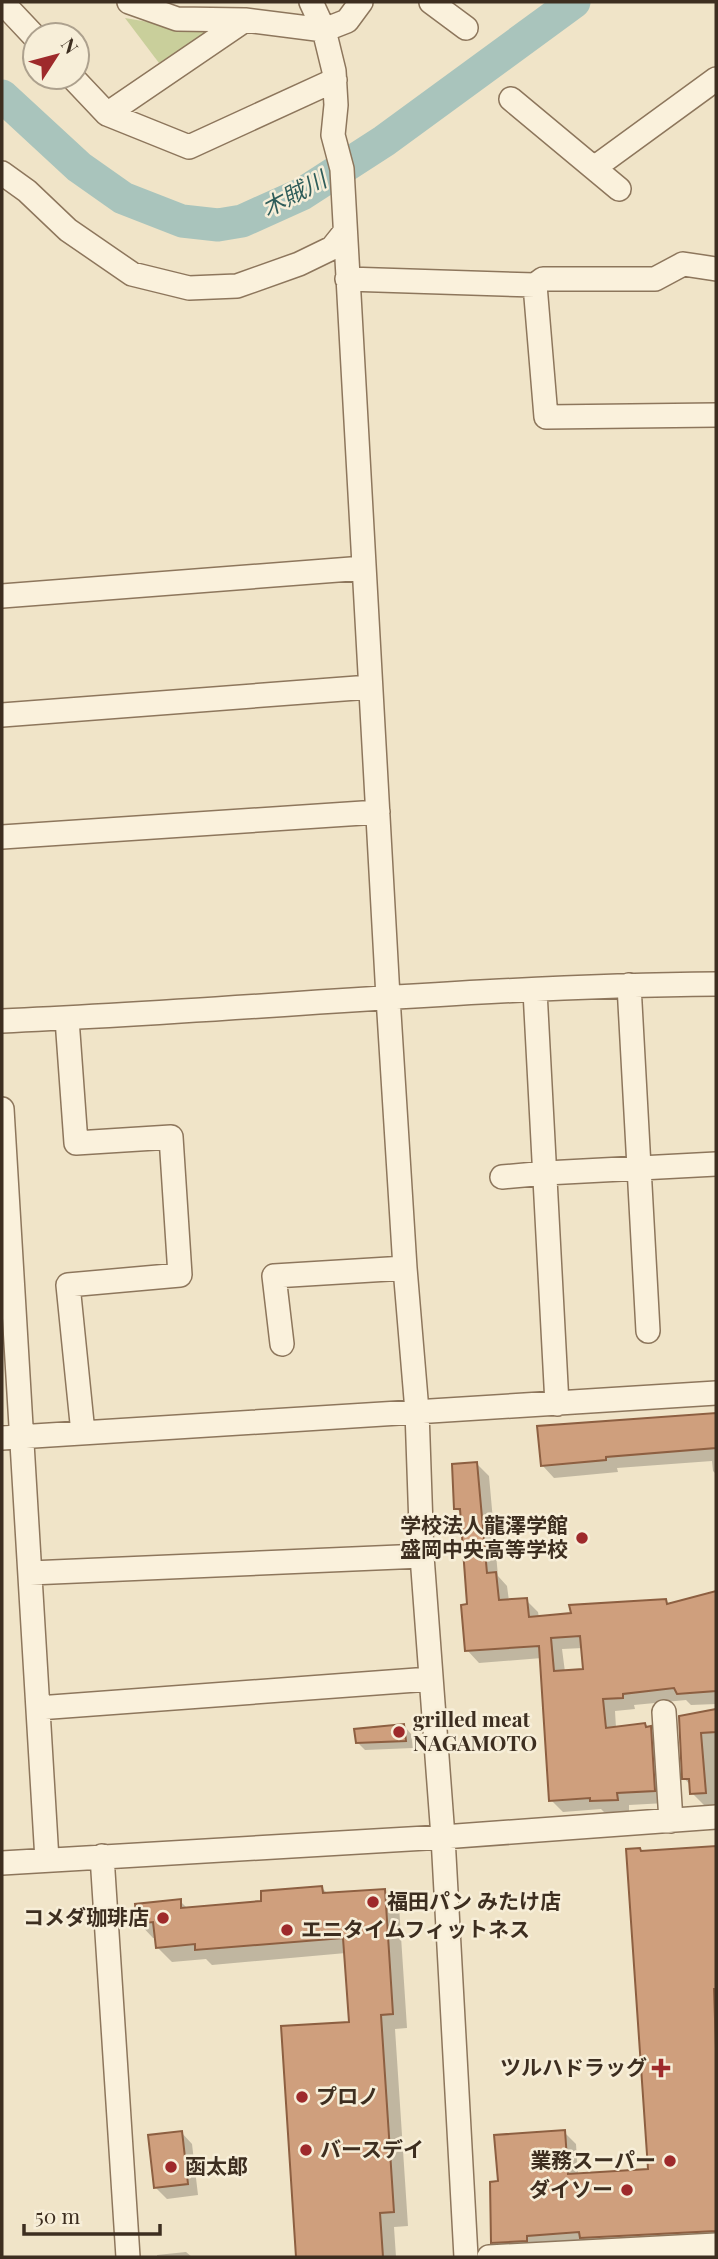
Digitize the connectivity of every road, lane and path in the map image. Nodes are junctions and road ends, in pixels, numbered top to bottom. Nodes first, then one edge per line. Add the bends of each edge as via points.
1 (2, 2) edge
2 (129, 2) edge
3 (311, 2) edge
4 (361, 2) edge
5 (431, 2) edge
6 (238, 11) edge
7 (21, 22) edge
8 (466, 28) dead end
9 (324, 30) junction
10 (716, 79) edge
11 (335, 80) junction
12 (85, 91) edge
13 (511, 99) dead end
14 (107, 114) junction
15 (594, 168) junction
16 (2, 173) edge
17 (619, 189) dead end
18 (344, 233) junction
19 (716, 269) edge
20 (347, 279) junction
21 (535, 285) junction
22 (716, 415) edge
23 (363, 568) junction
24 (2, 596) edge
25 (370, 688) junction
26 (2, 715) edge
27 (378, 812) junction
28 (2, 837) edge
29 (716, 984) edge
30 (629, 985) junction
31 (535, 990) junction
32 (388, 997) junction
33 (67, 1018) junction
34 (2, 1021) edge
35 (2, 1109) edge
36 (716, 1164) edge
37 (641, 1169) junction
38 (546, 1173) junction
39 (502, 1177) dead end
40 (5, 1213) edge
41 (405, 1268) junction
42 (648, 1331) dead end
43 (282, 1344) dead end
44 (716, 1393) edge
45 (557, 1404) junction
46 (417, 1411) junction
47 (83, 1433) junction
48 (12, 1438) edge
49 (422, 1556) junction
50 (30, 1573) junction
51 (430, 1679) junction
52 (38, 1708) junction
53 (664, 1712) dead end
54 (716, 1817) edge
55 (671, 1821) junction
56 (443, 1837) junction
57 (102, 1856) junction
58 (47, 1860) junction
59 (2, 1863) edge
60 (716, 2245) edge
61 (128, 2257) edge
62 (466, 2257) edge
63 (489, 2257) edge

1 - 7 street
2 - 6 street via 177,19
3 - 9 street
4 - 9 street via 347,20
5 - 8 street
6 - 9 street
6 - 14 street
9 - 11 street
10 - 15 street
11 - 14 street via 189,147
11 - 18 street via 333,135 342,169
12 - 14 street
13 - 15 street
15 - 17 street
16 - 18 street via 68,230 132,274 189,288 237,286 332,248
18 - 20 street
19 - 21 street via 683,264 655,279 543,279
20 - 21 street
20 - 23 street
21 - 22 street via 546,417
23 - 24 street
23 - 25 street
25 - 26 street
25 - 27 street
27 - 28 street
27 - 32 street
29 - 30 street
30 - 31 street
30 - 37 street
31 - 32 street
31 - 38 street
32 - 33 street
32 - 41 street
33 - 34 street
33 - 47 street via 76,1143 171,1137 180,1275 68,1284
35 - 40 street
36 - 37 street
37 - 38 street
37 - 42 street
38 - 39 street
38 - 45 street
40 - 48 street
41 - 43 street via 274,1276
41 - 46 street
44 - 45 street
45 - 46 street
46 - 47 street
46 - 49 street
47 - 48 street
48 - 50 street
49 - 50 street
49 - 51 street
50 - 52 street
51 - 52 street
51 - 56 street
52 - 58 street
53 - 55 street
54 - 55 street
55 - 56 street
56 - 57 street
56 - 62 street
57 - 58 street
57 - 61 street
58 - 59 street
60 - 63 street

